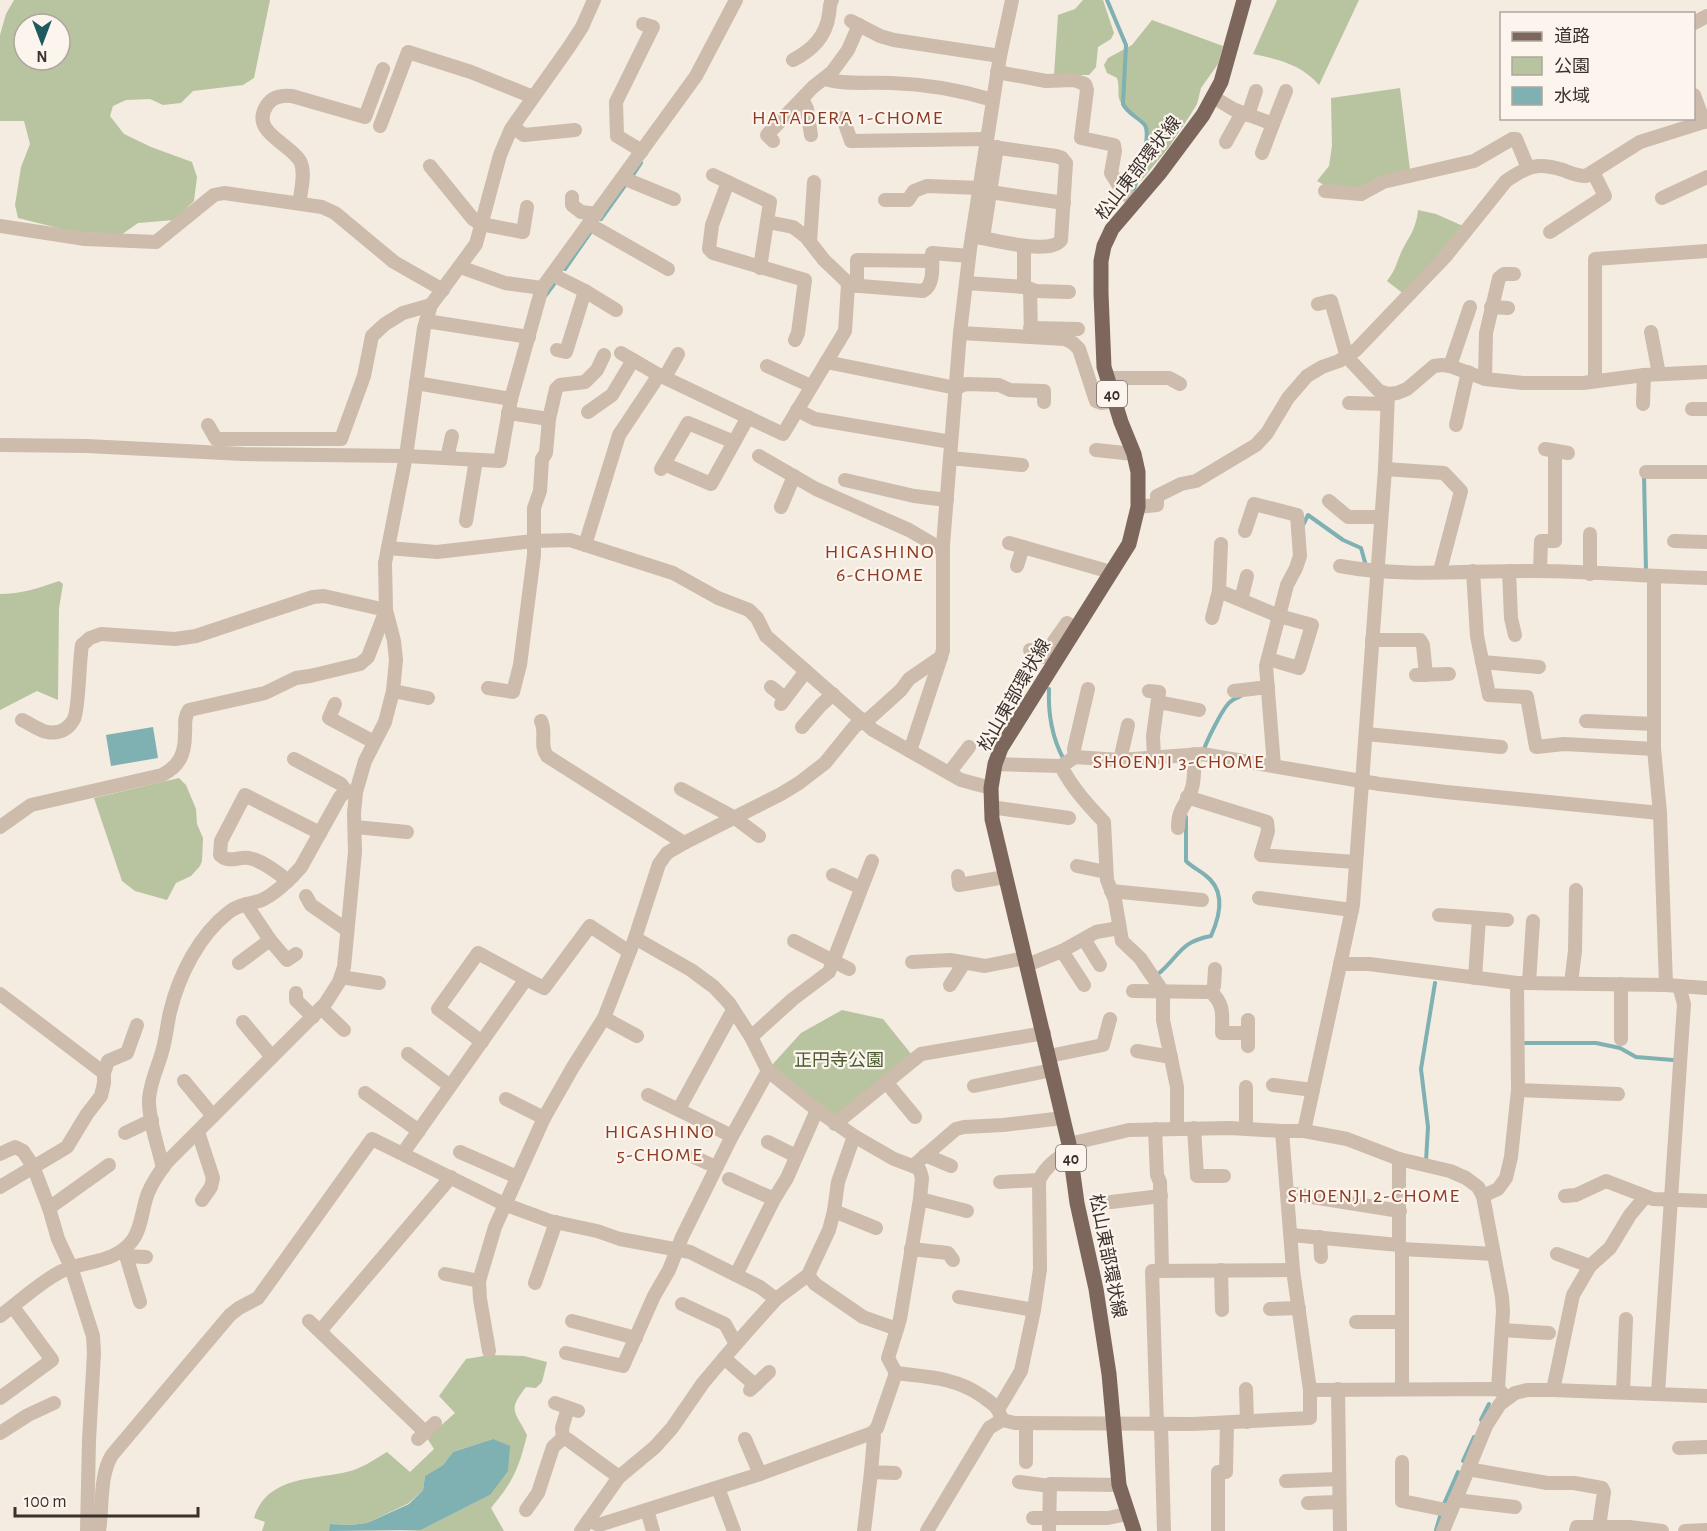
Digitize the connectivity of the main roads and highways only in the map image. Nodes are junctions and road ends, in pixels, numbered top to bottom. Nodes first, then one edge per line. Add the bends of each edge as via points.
1 (1244, 0) edge
2 (1134, 1531) edge

1 - 2 main road, 松山東部環状線 / 40 via 1221,81 1203,115 1112,230 1104,246 1102,345 1107,378 1134,454 1138,507 1129,544 1001,748 991,788 994,831 1070,1148 1077,1203 1096,1289 1115,1425 1119,1485

